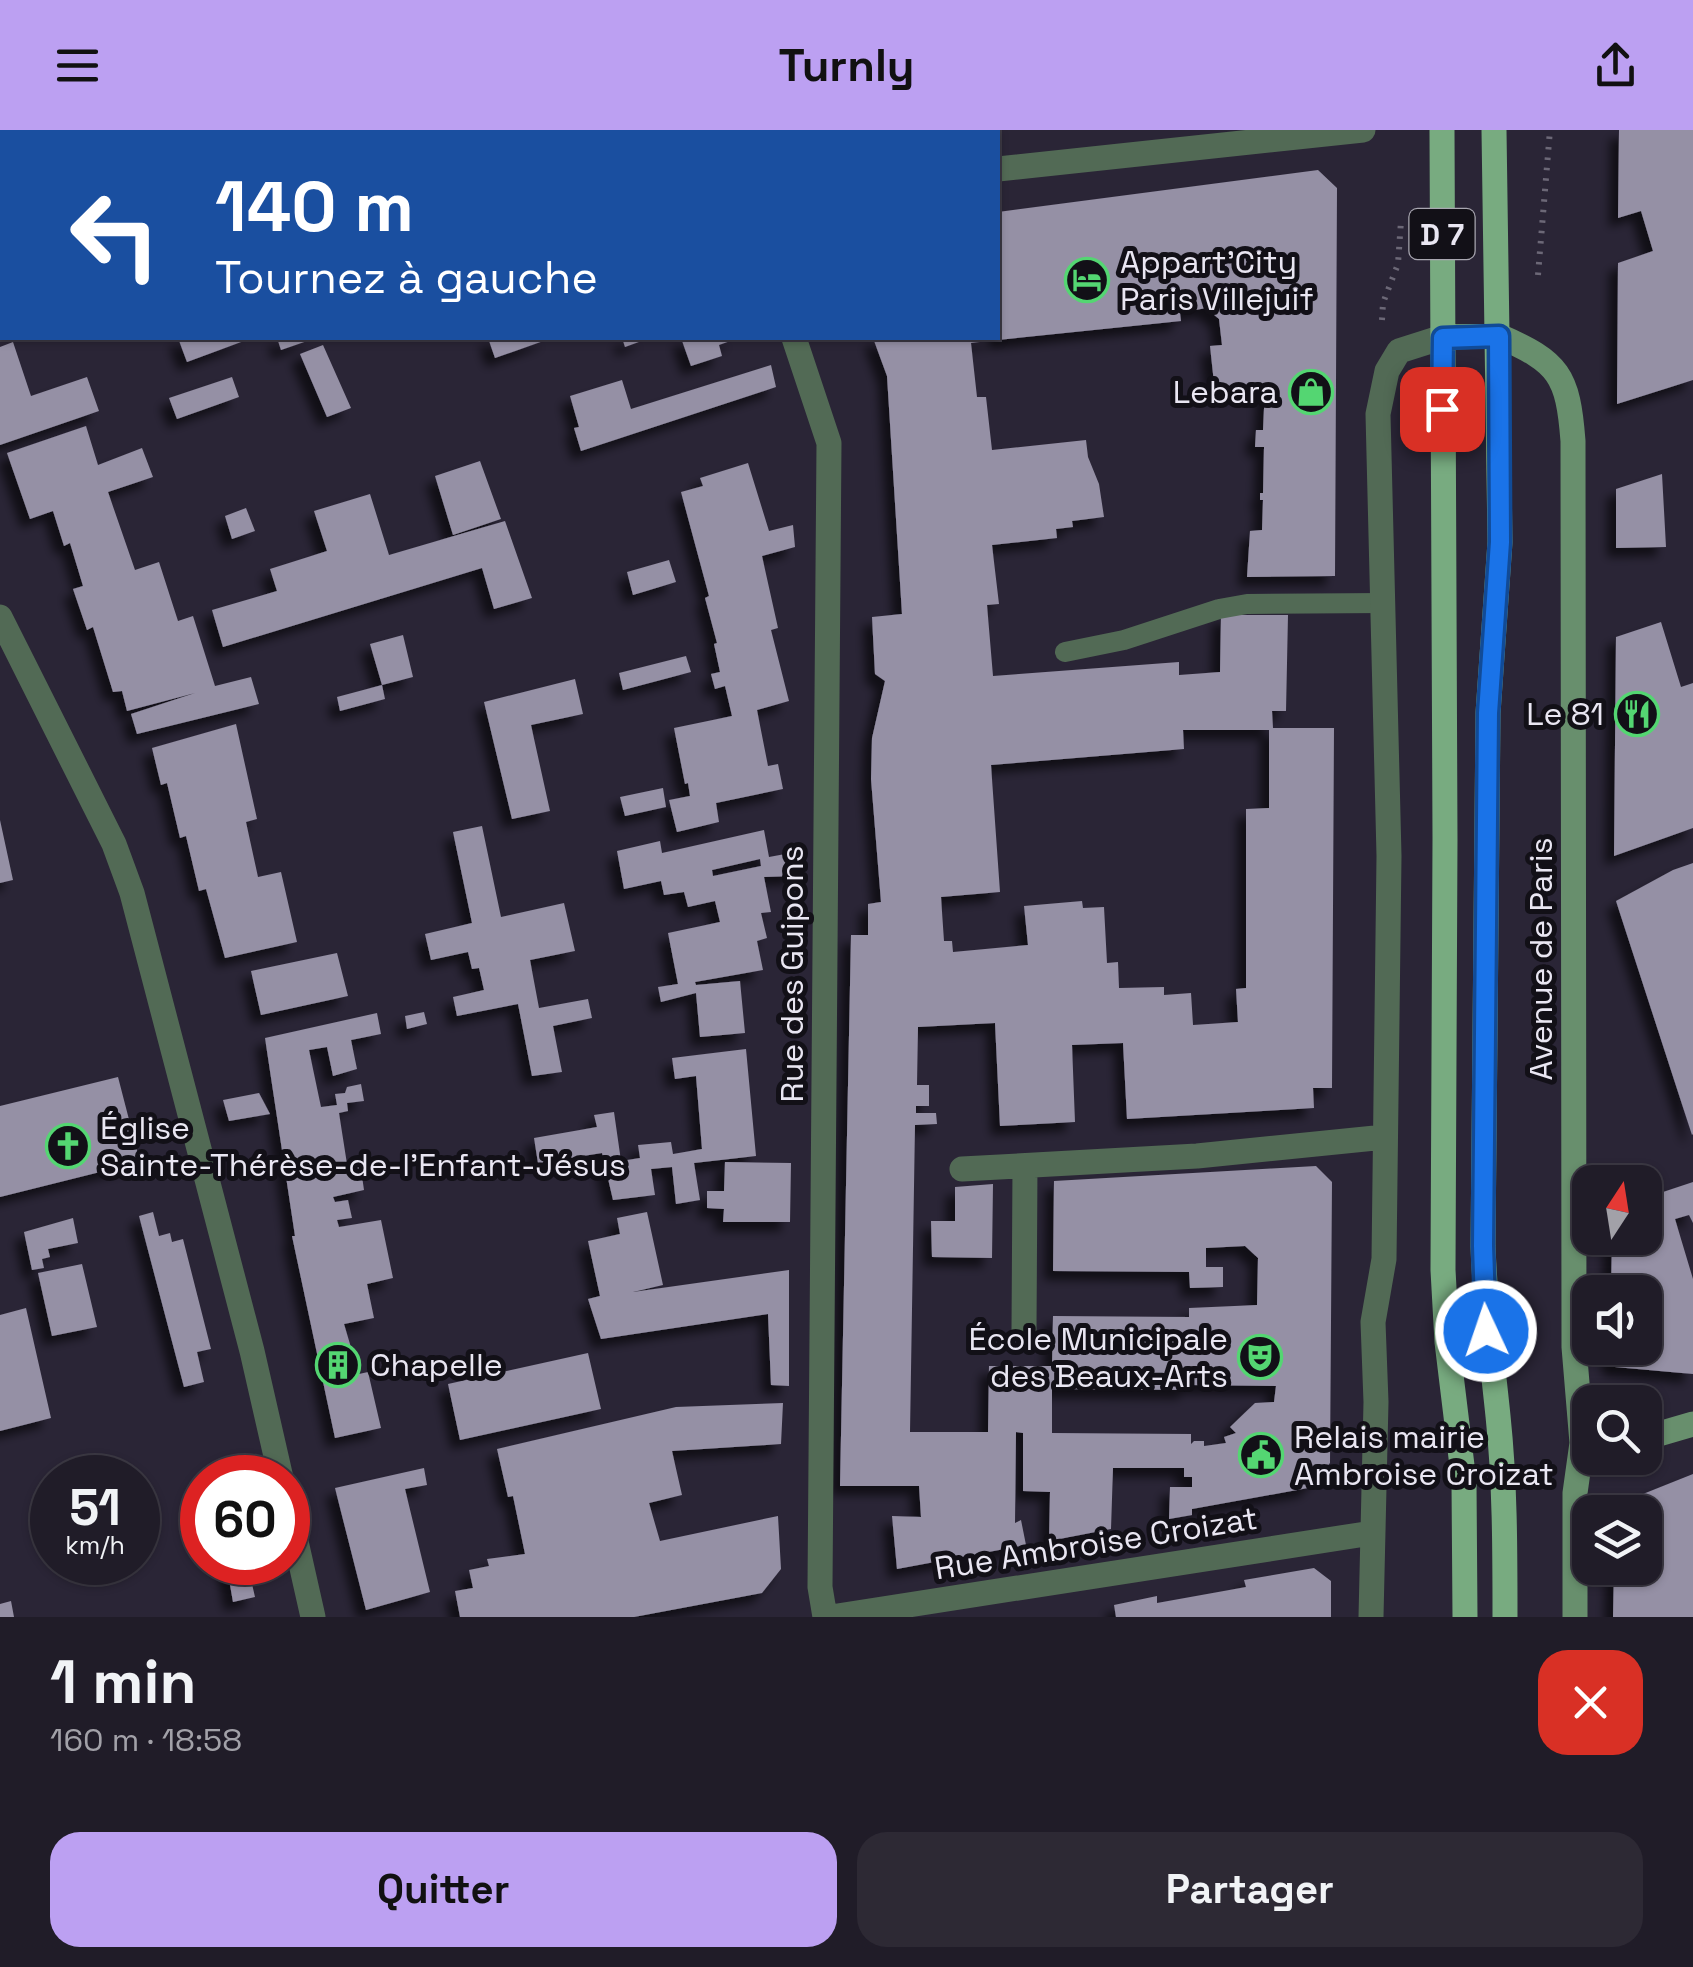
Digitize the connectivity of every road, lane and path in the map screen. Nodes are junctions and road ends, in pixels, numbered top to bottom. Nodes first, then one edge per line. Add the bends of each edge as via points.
1 (1363, 130) edge
2 (1442, 130) edge
3 (1494, 130) edge
4 (1000, 169) edge
5 (1499, 336) junction
6 (1443, 338) junction
7 (795, 340) edge
8 (1384, 603) junction
9 (0, 617) edge
10 (1064, 652) dead end
11 (1385, 1137) junction
12 (1025, 1166) junction
13 (962, 1169) dead end
14 (1024, 1330) dead end
15 (1579, 1385) edge
16 (1693, 1424) edge
17 (1662, 1433) edge
18 (276, 1455) edge
19 (1578, 1475) edge
20 (1372, 1533) junction
21 (306, 1585) edge
22 (313, 1617) edge
23 (828, 1617) edge
24 (1371, 1617) edge
25 (1464, 1617) edge
26 (1505, 1617) edge
27 (1575, 1617) edge

1 - 4 street
2 - 6 main road, D 7
3 - 5 main road, Avenue de Paris / D 7
5 - 6 main road
5 - 15 main road, Avenue de Paris via 1556,369 1571,408
5 - 26 main road, Avenue de Paris / D 7 via 1483,1246 1502,1480
6 - 8 street via 1399,351 1387,371 1378,414
6 - 25 main road, D 7 via 1443,1270 1464,1482
7 - 23 street, Rue des Guipons via 829,443 820,1586
8 - 10 lane via 1247,604
8 - 11 street
9 - 18 street via 132,893
11 - 12 street
11 - 20 street via 1384,1259 1373,1322
12 - 13 street
12 - 14 street
16 - 17 main road
19 - 27 main road, Avenue de Paris
20 - 23 street, Rue Ambroise Croizat
20 - 24 street
21 - 22 street

